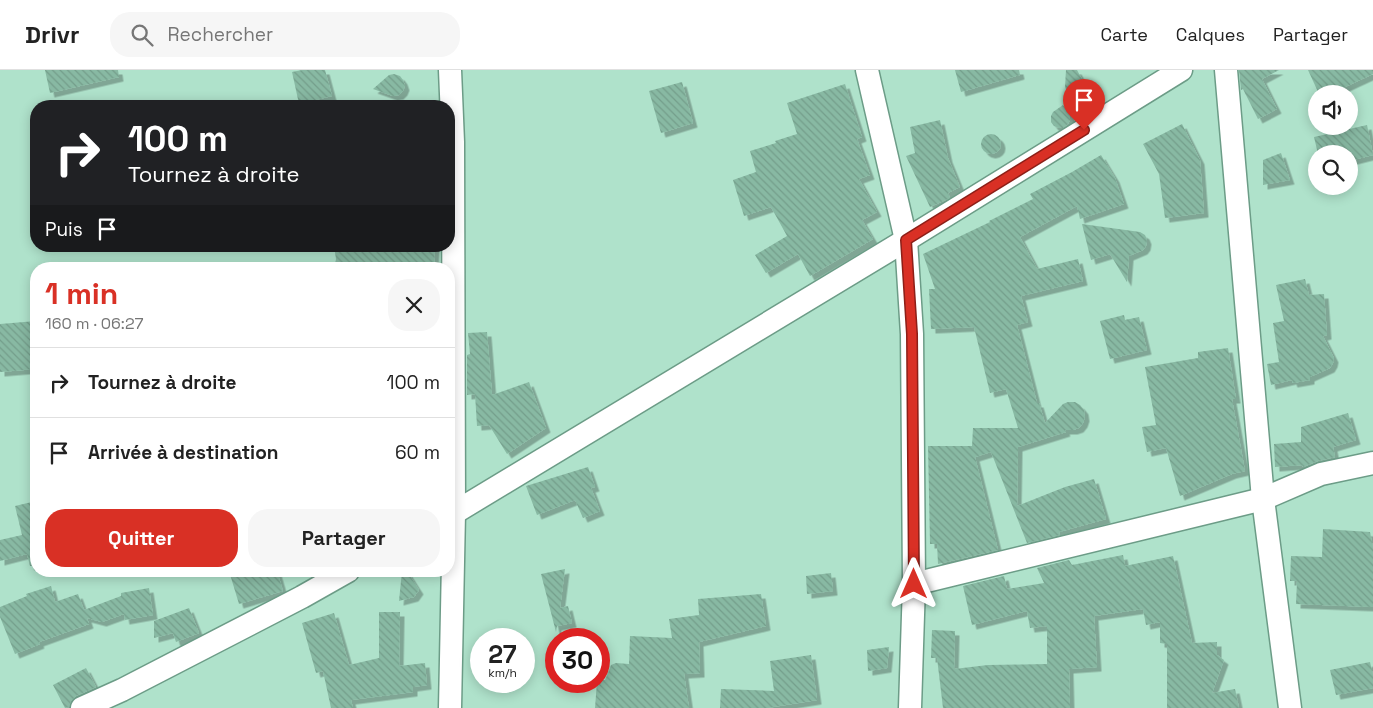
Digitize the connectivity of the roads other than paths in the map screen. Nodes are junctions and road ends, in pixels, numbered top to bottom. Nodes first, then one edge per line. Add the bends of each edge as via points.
1 (450, 70) edge
2 (867, 70) edge
3 (1181, 70) edge
4 (1226, 70) edge
5 (451, 100) edge
6 (906, 240) junction
7 (1373, 463) edge
8 (1263, 499) junction
9 (455, 513) edge
10 (337, 577) edge
11 (451, 577) edge
12 (914, 584) junction
13 (122, 699) edge
14 (82, 708) edge
15 (450, 708) edge
16 (910, 708) edge
17 (1290, 708) edge

1 - 5 street
2 - 6 street
3 - 6 street
4 - 8 street
6 - 9 street
6 - 12 street via 912,334
7 - 8 street via 1321,474
8 - 12 street
8 - 17 street
10 - 13 street
11 - 15 street
12 - 16 street
13 - 14 street

